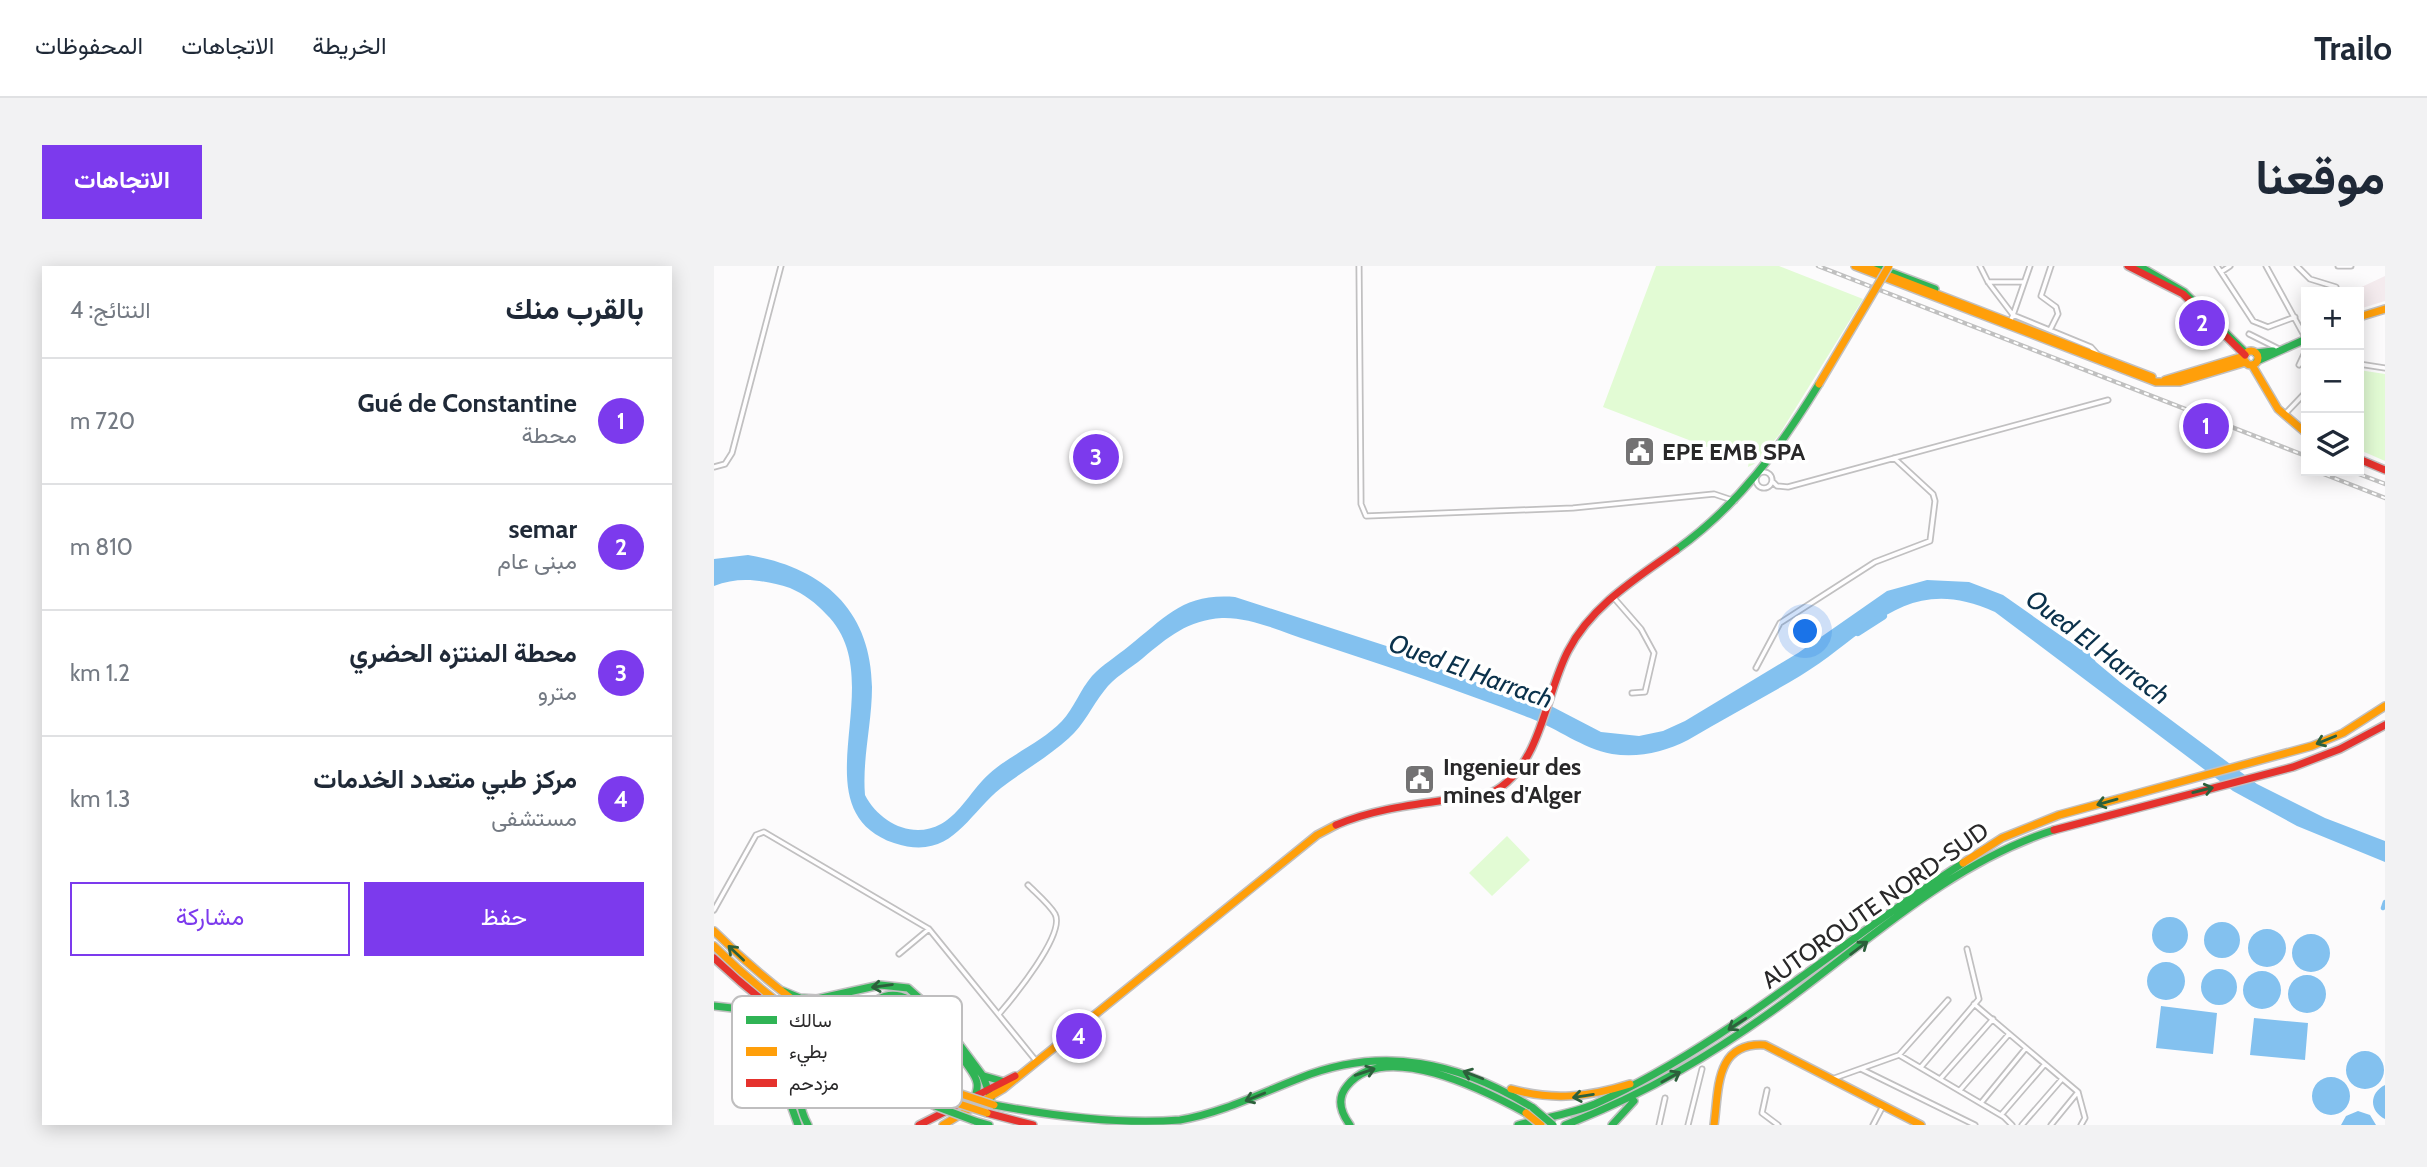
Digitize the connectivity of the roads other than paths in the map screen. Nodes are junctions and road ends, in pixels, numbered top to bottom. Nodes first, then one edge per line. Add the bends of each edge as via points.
1 (781, 266) edge
2 (1359, 266) edge
3 (1855, 266) edge
4 (1864, 266) edge
5 (1874, 266) edge
6 (1889, 266) edge
7 (1980, 266) edge
8 (2030, 266) edge
9 (2051, 266) edge
10 (2128, 266) edge
11 (2139, 266) edge
12 (2217, 266) edge
13 (2230, 266) edge
14 (2266, 266) edge
15 (2297, 266) edge
16 (2338, 266) edge
17 (2351, 266) edge
18 (2148, 270) edge
19 (2221, 272) junction
20 (1988, 282) junction
21 (2024, 282) junction
22 (2336, 287) dead end
23 (1946, 298) junction
24 (2385, 309) edge
25 (2364, 315) edge
26 (2295, 317) junction
27 (2012, 318) junction
28 (2301, 329) edge
29 (2050, 330) junction
30 (2249, 334) dead end
31 (2301, 341) edge
32 (2279, 350) junction
33 (2099, 356) junction
34 (2250, 359) junction
35 (2301, 361) edge
36 (2364, 364) edge
37 (2299, 365) dead end
38 (2384, 366) edge
39 (2301, 397) edge
40 (2108, 400) dead end
41 (2284, 415) junction
42 (2301, 429) edge
43 (1894, 458) junction
44 (2364, 461) edge
45 (714, 467) edge
46 (2385, 470) edge
47 (1757, 474) junction
48 (1773, 482) junction
49 (1735, 501) junction
50 (1614, 598) junction
51 (1756, 668) dead end
52 (1632, 693) dead end
53 (2385, 706) edge
54 (2385, 726) edge
55 (1028, 885) dead end
56 (714, 911) edge
57 (929, 929) junction
58 (714, 931) edge
59 (714, 946) edge
60 (1967, 948) dead end
61 (899, 954) dead end
62 (714, 958) edge
63 (763, 978) junction
64 (754, 996) edge
65 (767, 996) edge
66 (787, 996) edge
67 (802, 996) edge
68 (832, 996) edge
69 (918, 996) edge
70 (1948, 1000) dead end
71 (1974, 1004) junction
72 (714, 1006) edge
73 (732, 1008) edge
74 (999, 1014) junction
75 (1993, 1019) junction
76 (2009, 1034) junction
77 (962, 1048) edge
78 (2026, 1048) junction
79 (1899, 1055) junction
80 (962, 1059) edge
81 (1037, 1062) junction
82 (2045, 1064) junction
83 (1920, 1067) junction
84 (1861, 1068) junction
85 (1702, 1069) dead end
86 (1025, 1071) junction
87 (982, 1075) junction
88 (1648, 1078) junction
89 (1832, 1079) junction
90 (1940, 1079) junction
91 (2062, 1079) junction
92 (1006, 1082) junction
93 (1498, 1085) junction
94 (1649, 1089) junction
95 (1767, 1090) dead end
96 (1960, 1090) junction
97 (2078, 1092) junction
98 (962, 1094) edge
99 (992, 1098) junction
100 (1665, 1098) dead end
101 (974, 1099) junction
102 (1981, 1103) junction
103 (962, 1105) edge
104 (962, 1105) edge
105 (1883, 1106) junction
106 (790, 1108) edge
107 (800, 1108) edge
108 (940, 1108) edge
109 (955, 1108) edge
110 (1530, 1110) junction
111 (2001, 1115) junction
112 (797, 1125) edge
113 (808, 1125) edge
114 (919, 1125) edge
115 (943, 1125) edge
116 (989, 1125) edge
117 (1033, 1125) edge
118 (1350, 1125) edge
119 (1518, 1125) edge
120 (1541, 1125) edge
121 (1553, 1125) edge
122 (1565, 1125) edge
123 (1612, 1125) edge
124 (1659, 1125) edge
125 (1688, 1125) edge
126 (1714, 1125) edge
127 (1778, 1125) edge
128 (1873, 1125) edge
129 (1921, 1125) edge
130 (1975, 1125) edge
131 (2012, 1125) edge
132 (2021, 1125) edge
133 (2051, 1125) edge
134 (2081, 1125) edge

1 - 45 street via 733,453 725,464
2 - 49 street via 1361,504 1366,516 1573,508 1714,494
3 - 34 main road via 2155,382 2180,382
4 - 23 main road
5 - 23 main road
6 - 47 main road, bridge via 1778,450
7 - 20 street
8 - 21 street
9 - 29 street via 2041,296 2056,307
10 - 18 main road
11 - 18 main road
12 - 19 street
13 - 19 street
14 - 26 street
15 - 22 street via 2310,279
16 - 17 street
18 - 34 main road via 2190,300
19 - 26 street via 2253,321 2268,327
20 - 21 street
20 - 27 street
21 - 27 street
23 - 27 main road
24 - 25 main road
26 - 28 street
27 - 29 street
27 - 33 main road
29 - 33 street via 2091,347
30 - 32 street
31 - 32 main road
32 - 34 main road
33 - 34 main road via 2165,380
34 - 41 main road
35 - 37 street
36 - 38 street
39 - 41 street
40 - 43 street
41 - 42 main road
43 - 48 street via 1788,487
43 - 51 street via 1933,494 1930,541 1875,562 1780,623
44 - 46 main road
47 - 48 street via 1769,473
47 - 48 street via 1759,487 1767,488
47 - 49 main road
49 - 50 main road
50 - 52 street via 1641,629 1654,653 1645,692
50 - 81 main road via 1579,632 1566,653 1525,758 1499,789 1356,814 1317,835
53 -> 88 main road, AUTOROUTE NORD-SUD via 2312,746 2038,823 2002,838 1766,1005
94 -> 54 main road, AUTOROUTE NORD-SUD via 1783,1006 1902,916 2000,853 2078,822 2283,770 2338,751
55 - 74 street via 1057,920 1039,961
56 - 57 street via 762,831
57 - 61 street
57 - 74 street
63 -> 58 main road
59 - 65 main road, bridge
60 - 71 street via 1979,999
62 - 64 main road
63 - 66 main road
67 -> 63 main road via 786,993
69 -> 68 main road via 908,988 884,985
70 - 79 street
71 - 75 street
71 - 83 street
72 - 73 main road
74 - 81 street
75 - 76 street
75 - 90 street
76 - 78 street
76 - 96 street
87 -> 77 main road
78 - 82 street
78 - 102 street
79 - 83 street
79 - 84 street
80 - 101 main road via 978,1086
81 - 86 main road
82 - 91 street
82 - 111 street
83 - 90 street
84 - 89 street
84 - 130 street
85 - 125 street
86 - 92 main road
86 - 99 main road
87 - 92 main road
87 - 99 main road
88 -> 93 main road via 1571,1098 1536,1097
88 - 119 main road, AUTOROUTE NORD-SUD via 1592,1105
89 - 105 main road
89 - 126 main road via 1765,1045 1735,1048 1725,1059
90 - 96 street
91 - 97 street
91 - 132 street
92 - 99 main road
93 -> 99 main road via 1442,1064 1393,1057 1334,1066 1220,1110 1160,1122 1095,1122
93 - 110 main road
94 - 122 main road, AUTOROUTE NORD-SUD
94 - 123 main road
95 - 127 street via 1762,1113
96 - 102 street
97 - 133 street
97 - 134 street via 2085,1116
98 - 99 main road, bridge
99 - 101 main road
99 - 115 main road
100 - 124 street
101 - 104 main road
102 - 111 street
103 - 117 main road, bridge
105 - 128 street
105 - 129 main road
106 - 112 main road
107 - 113 main road
108 - 116 main road, bridge
109 - 114 main road
118 -> 110 main road via 1341,1110 1346,1084 1360,1072 1389,1067 1463,1082
110 - 120 main road, bridge
110 - 121 main road, bridge
111 - 131 street

